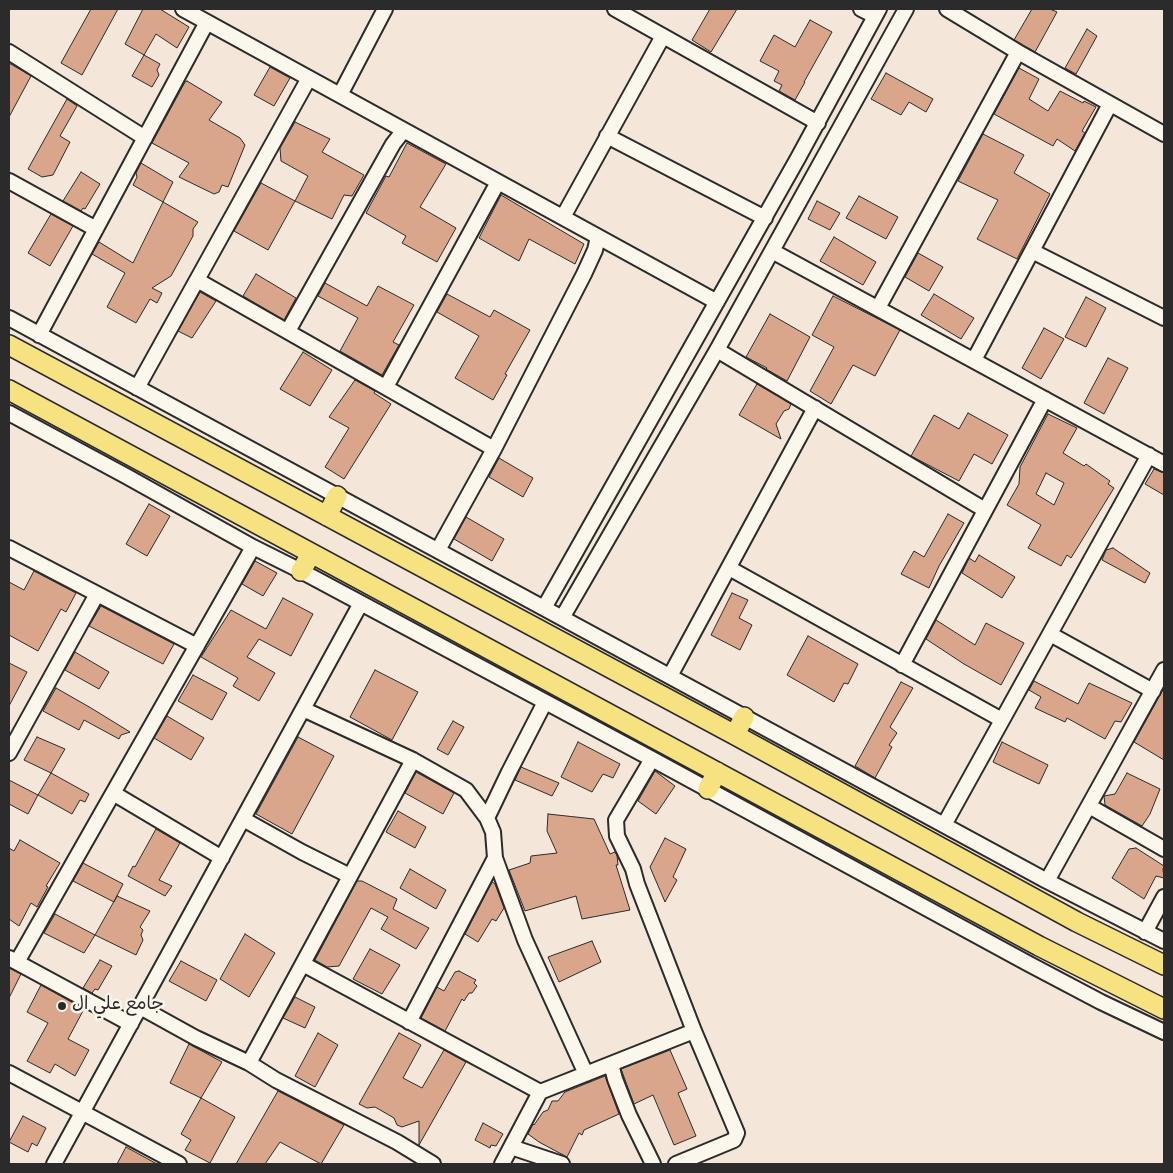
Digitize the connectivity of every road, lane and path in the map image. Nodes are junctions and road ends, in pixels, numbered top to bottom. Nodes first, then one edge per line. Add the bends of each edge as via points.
1 (183, 9) edge
2 (385, 9) edge
3 (615, 9) edge
4 (861, 9) edge
5 (906, 9) edge
6 (947, 9) edge
7 (877, 12) edge
8 (208, 22) junction
9 (663, 36) junction
10 (9, 52) edge
11 (1018, 52) junction
12 (309, 78) junction
13 (340, 95) junction
14 (1110, 104) junction
15 (818, 123) junction
16 (404, 130) junction
17 (1164, 134) edge
18 (607, 136) junction
19 (145, 138) junction
20 (798, 158) junction
21 (818, 169) junction
22 (9, 181) edge
23 (498, 182) junction
24 (563, 217) junction
25 (765, 218) junction
26 (96, 229) junction
27 (598, 236) junction
28 (772, 250) junction
29 (1032, 251) junction
30 (197, 280) junction
31 (717, 302) junction
32 (878, 308) junction
33 (9, 318) edge
34 (1164, 318) edge
35 (288, 331) junction
36 (39, 335) junction
37 (9, 345) edge
38 (717, 350) junction
39 (974, 360) junction
40 (386, 387) junction
41 (137, 388) junction
42 (9, 390) edge
43 (1045, 399) junction
44 (816, 408) junction
45 (9, 413) edge
46 (494, 449) junction
47 (1149, 456) junction
48 (1164, 464) edge
49 (337, 496) junction
50 (985, 510) junction
51 (327, 516) junction
52 (253, 547) junction
53 (9, 548) edge
54 (438, 550) junction
55 (311, 554) junction
56 (729, 568) junction
57 (301, 571) junction
58 (97, 594) junction
59 (361, 603) junction
60 (544, 608) junction
61 (562, 618) junction
62 (1050, 634) junction
63 (197, 646) junction
64 (902, 665) junction
65 (1164, 670) edge
66 (670, 676) junction
67 (1153, 691) junction
68 (545, 702) junction
69 (303, 709) junction
70 (744, 717) junction
71 (1002, 720) junction
72 (735, 735) junction
73 (9, 752) edge
74 (652, 759) junction
75 (413, 760) junction
76 (717, 772) junction
77 (708, 789) junction
78 (113, 792) junction
79 (1089, 806) junction
80 (487, 818) junction
81 (243, 819) junction
82 (944, 825) junction
83 (1164, 850) edge
84 (222, 858) junction
85 (496, 858) junction
86 (350, 876) junction
87 (1047, 881) junction
88 (1164, 897) edge
89 (1145, 932) junction
90 (1164, 941) edge
91 (13, 960) edge
92 (303, 964) junction
93 (1164, 965) edge
94 (140, 1007) junction
95 (1164, 1009) edge
96 (409, 1022) junction
97 (131, 1024) junction
98 (694, 1031) junction
99 (1164, 1032) edge
100 (249, 1063) junction
101 (611, 1064) junction
102 (9, 1073) edge
103 (586, 1074) junction
104 (540, 1092) junction
105 (82, 1113) junction
106 (511, 1146) junction
107 (54, 1164) edge
108 (179, 1164) edge
109 (433, 1164) edge
110 (502, 1164) edge
111 (562, 1164) edge
112 (653, 1164) edge
113 (676, 1164) edge

1 - 8 street
2 - 13 street
3 - 9 street
4 - 7 street
5 - 21 street
6 - 11 street
7 - 15 street
8 - 12 street
8 - 19 street
9 - 15 street
9 - 18 street
10 - 19 street
11 - 14 street
11 - 32 street
12 - 13 street
12 - 30 street
13 - 16 street
14 - 17 street
14 - 29 street
15 - 20 street
16 - 23 street
16 - 35 street via 393,144
18 - 24 street
18 - 25 street
19 - 26 street
20 - 21 street
20 - 25 street
21 - 28 street
22 - 26 street
23 - 24 street
23 - 40 street
24 - 27 street
25 - 31 street
26 - 36 street
27 - 31 street
27 - 46 street via 584,274
28 - 32 street
28 - 38 street
29 - 34 street
29 - 39 street
30 - 35 street
30 - 41 street
31 - 60 street
32 - 39 street
33 - 36 street
35 - 40 street
36 - 41 street
37 - 51 main road
38 - 44 street
38 - 61 street
39 - 43 street
40 - 46 street
41 - 49 street
42 - 55 main road
43 - 47 street
43 - 50 street
44 - 50 street
44 - 56 street
45 - 52 street
46 - 54 street
47 - 48 street
47 - 62 street
49 - 51 main road
49 - 54 street
50 - 64 street
51 - 72 main road
52 - 57 street
52 - 63 street
53 - 58 street
54 - 60 street
55 - 57 main road
55 - 76 main road
56 - 64 street
56 - 66 street
57 - 59 street
58 - 63 street
58 - 73 street
59 - 68 street
59 - 69 street
60 - 61 street
61 - 66 street
62 - 67 street
62 - 71 street
63 - 78 street
64 - 71 street
65 - 67 street
66 - 70 street
67 - 79 street
68 - 74 street
68 - 80 street
69 - 75 street
69 - 81 street
70 - 72 main road
70 - 82 street
71 - 82 street
72 - 93 main road via 1077,922
74 - 77 street
74 - 98 street via 616,820 617,836 633,869
75 - 80 street via 466,790
75 - 86 street
76 - 77 main road
76 - 95 main road via 1039,946
77 - 99 street via 1036,968
78 - 84 street
78 - 91 street
79 - 83 street
79 - 87 street
80 - 85 street via 493,832
81 - 84 street
81 - 86 street
82 - 87 street
84 - 94 street
85 - 96 street
85 - 103 street via 526,940
86 - 92 street
87 - 89 street
88 - 89 street
89 - 90 street
91 - 97 street
92 - 96 street
92 - 100 street
94 - 97 street
94 - 100 street
96 - 104 street
97 - 105 street
98 - 101 street
98 - 113 street via 737,1134 734,1140
100 - 109 street
101 - 103 street
101 - 112 street via 629,1115
102 - 105 street
103 - 104 street
104 - 106 street
105 - 107 street
105 - 108 street
106 - 110 street
106 - 111 street

